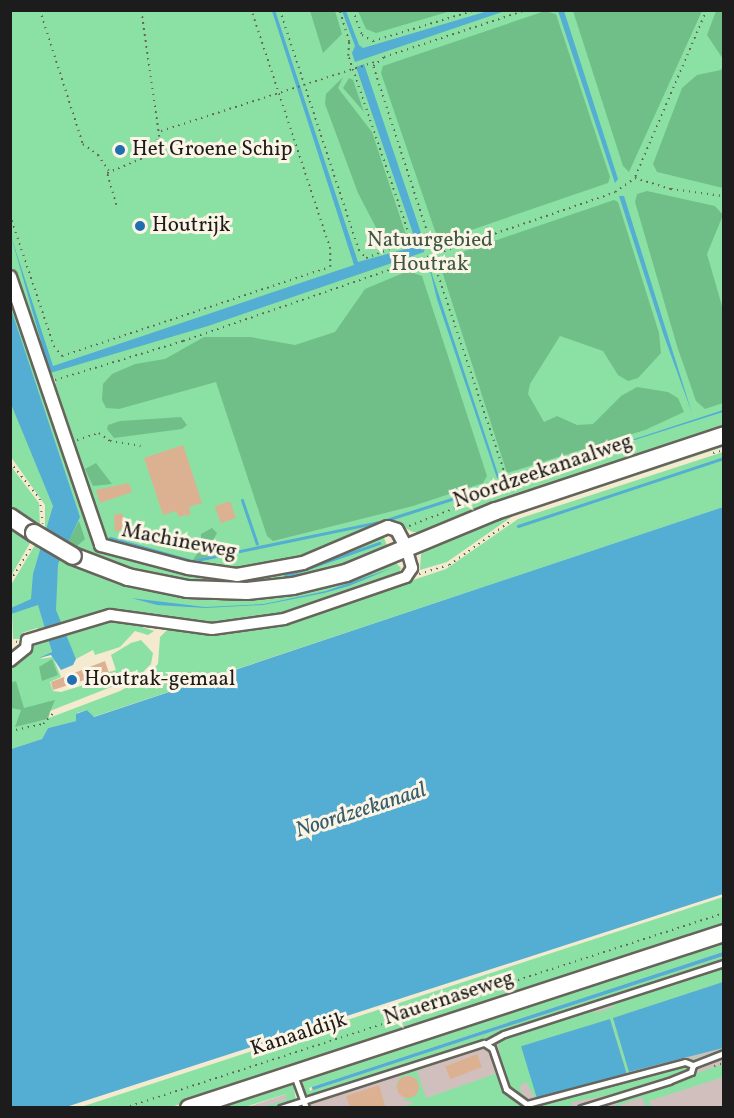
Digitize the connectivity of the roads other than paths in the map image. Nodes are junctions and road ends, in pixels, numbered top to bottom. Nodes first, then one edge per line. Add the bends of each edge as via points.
1 (10, 277) edge
2 (723, 435) edge
3 (10, 517) edge
4 (406, 547) junction
5 (10, 662) edge
6 (723, 933) edge
7 (723, 963) edge
8 (487, 1043) junction
9 (723, 1053) edge
10 (693, 1065) junction
11 (294, 1073) junction
12 (604, 1101) junction
13 (305, 1104) edge
14 (189, 1107) edge
15 (281, 1107) edge
16 (581, 1107) edge
17 (607, 1107) edge

1 - 4 street, Machineweg via 98,542 118,551 207,572 251,574 312,561 385,528 397,530
2 - 4 main road, Noordzeekanaalweg via 574,483
3 - 4 main road, Noordzeekanaalweg, bridge via 73,556 150,583 231,592 319,581
4 - 5 street via 410,573 390,584 256,625 200,629 110,615 27,640 26,648
6 - 11 main road, Nauernaseweg
7 - 8 lane via 504,1034
8 - 10 lane via 506,1089 527,1104 685,1062
8 - 13 lane
9 - 10 lane
10 - 12 lane via 691,1072 683,1076
11 - 13 lane
11 - 14 main road, Nauernaseweg
12 - 16 lane
12 - 17 lane
13 - 15 lane

